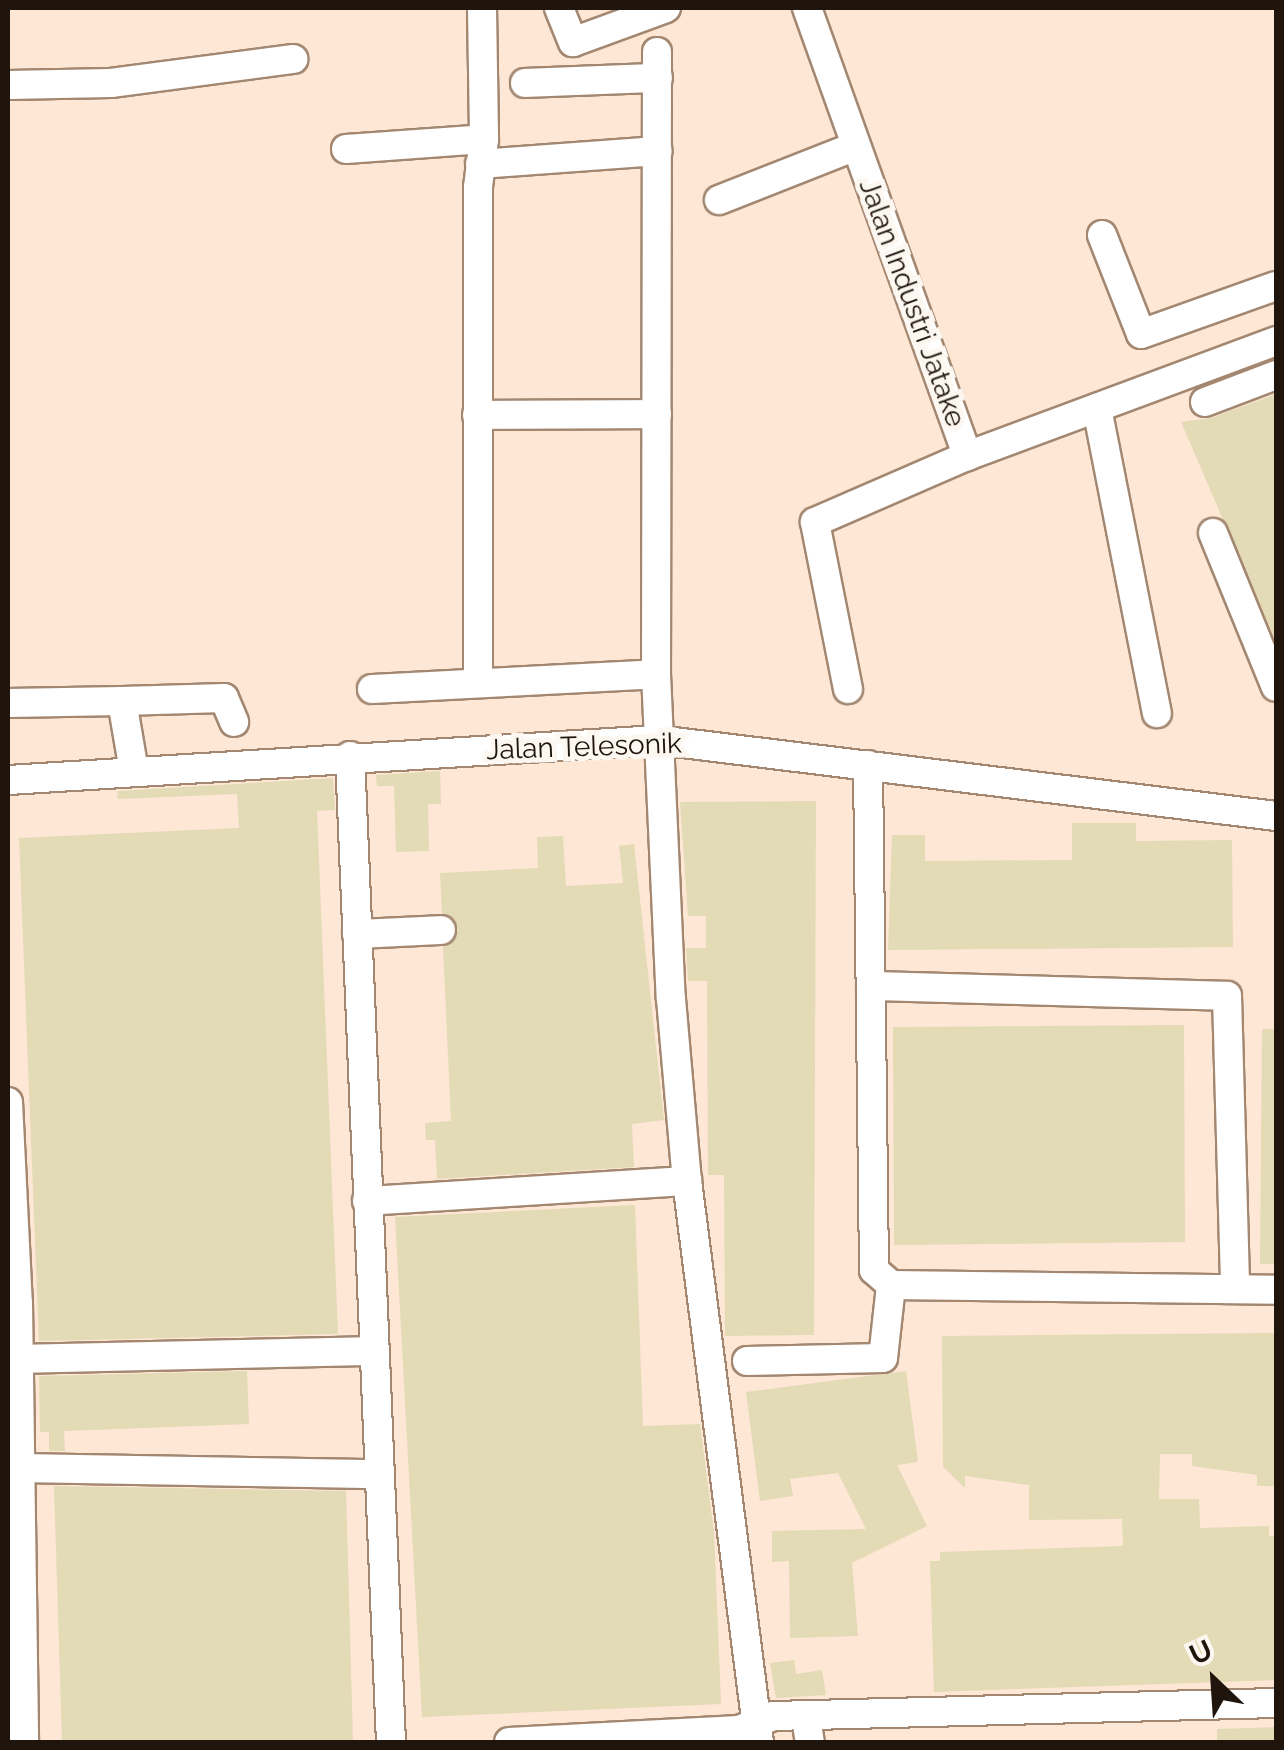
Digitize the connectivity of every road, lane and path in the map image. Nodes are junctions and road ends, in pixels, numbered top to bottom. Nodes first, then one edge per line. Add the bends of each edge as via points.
1 (482, 8) edge
2 (559, 8) edge
3 (666, 8) edge
4 (806, 8) edge
5 (292, 59) dead end
6 (524, 84) dead end
7 (8, 85) edge
8 (856, 146) junction
9 (346, 150) dead end
10 (482, 151) junction
11 (658, 151) junction
12 (720, 200) dead end
13 (1102, 234) dead end
14 (1276, 286) edge
15 (1216, 311) junction
16 (1276, 341) edge
17 (1231, 358) junction
18 (1276, 375) edge
19 (1204, 402) dead end
20 (1098, 408) junction
21 (657, 414) junction
22 (477, 415) junction
23 (967, 456) junction
24 (1213, 533) dead end
25 (656, 674) junction
26 (478, 682) junction
27 (1276, 687) edge
28 (848, 689) dead end
29 (372, 690) dead end
30 (122, 701) junction
31 (8, 703) edge
32 (1158, 714) dead end
33 (234, 722) dead end
34 (658, 740) junction
35 (350, 756) junction
36 (868, 765) junction
37 (134, 771) junction
38 (8, 780) edge
39 (1276, 816) edge
40 (441, 930) dead end
41 (357, 934) junction
42 (871, 986) junction
43 (8, 1102) edge
44 (687, 1181) junction
45 (368, 1201) junction
46 (891, 1286) junction
47 (1236, 1287) junction
48 (1276, 1290) edge
49 (374, 1351) junction
50 (19, 1359) junction
51 (747, 1360) dead end
52 (20, 1468) junction
53 (380, 1474) junction
54 (1276, 1703) edge
55 (808, 1730) edge
56 (872, 1730) edge
57 (757, 1733) edge
58 (24, 1742) edge
59 (390, 1742) edge
60 (509, 1742) edge

1 - 10 street
2 - 3 street via 573,42
4 - 8 street, Jalan Industri Jatake
5 - 7 street via 111,83
6 - 11 street via 658,65
8 - 12 street
8 - 23 street, Jalan Industri Jatake
9 - 10 street
10 - 11 street
10 - 22 street
11 - 21 street
13 - 15 street via 1142,334
14 - 15 street
15 - 17 street
16 - 17 street, Jalan Industri Jatake
17 - 20 street, Jalan Industri Jatake
18 - 19 street
20 - 23 street, Jalan Industri Jatake
20 - 32 street
21 - 22 street
21 - 25 street
22 - 26 street
23 - 28 street via 815,522
24 - 27 street
25 - 26 street
25 - 34 street
26 - 29 street
30 - 31 street
30 - 33 street via 224,698
30 - 37 street
34 - 35 street, Jalan Telesonik
34 - 36 street, Jalan Telesonik
34 - 44 street
35 - 37 street, Jalan Telesonik
35 - 41 street
36 - 39 street, Jalan Telesonik
36 - 42 street
37 - 38 street, Jalan Telesonik
40 - 41 street
41 - 45 street
42 - 46 street via 870,1240 874,1270
42 - 47 street via 1227,996
43 - 50 street
44 - 45 street
44 - 57 street
45 - 49 street
46 - 47 street
46 - 51 street via 883,1358
47 - 48 street
49 - 50 street
49 - 53 street
50 - 52 street
52 - 53 street
52 - 58 street
53 - 59 street
54 - 56 street
55 - 56 street
55 - 57 street
57 - 60 street

